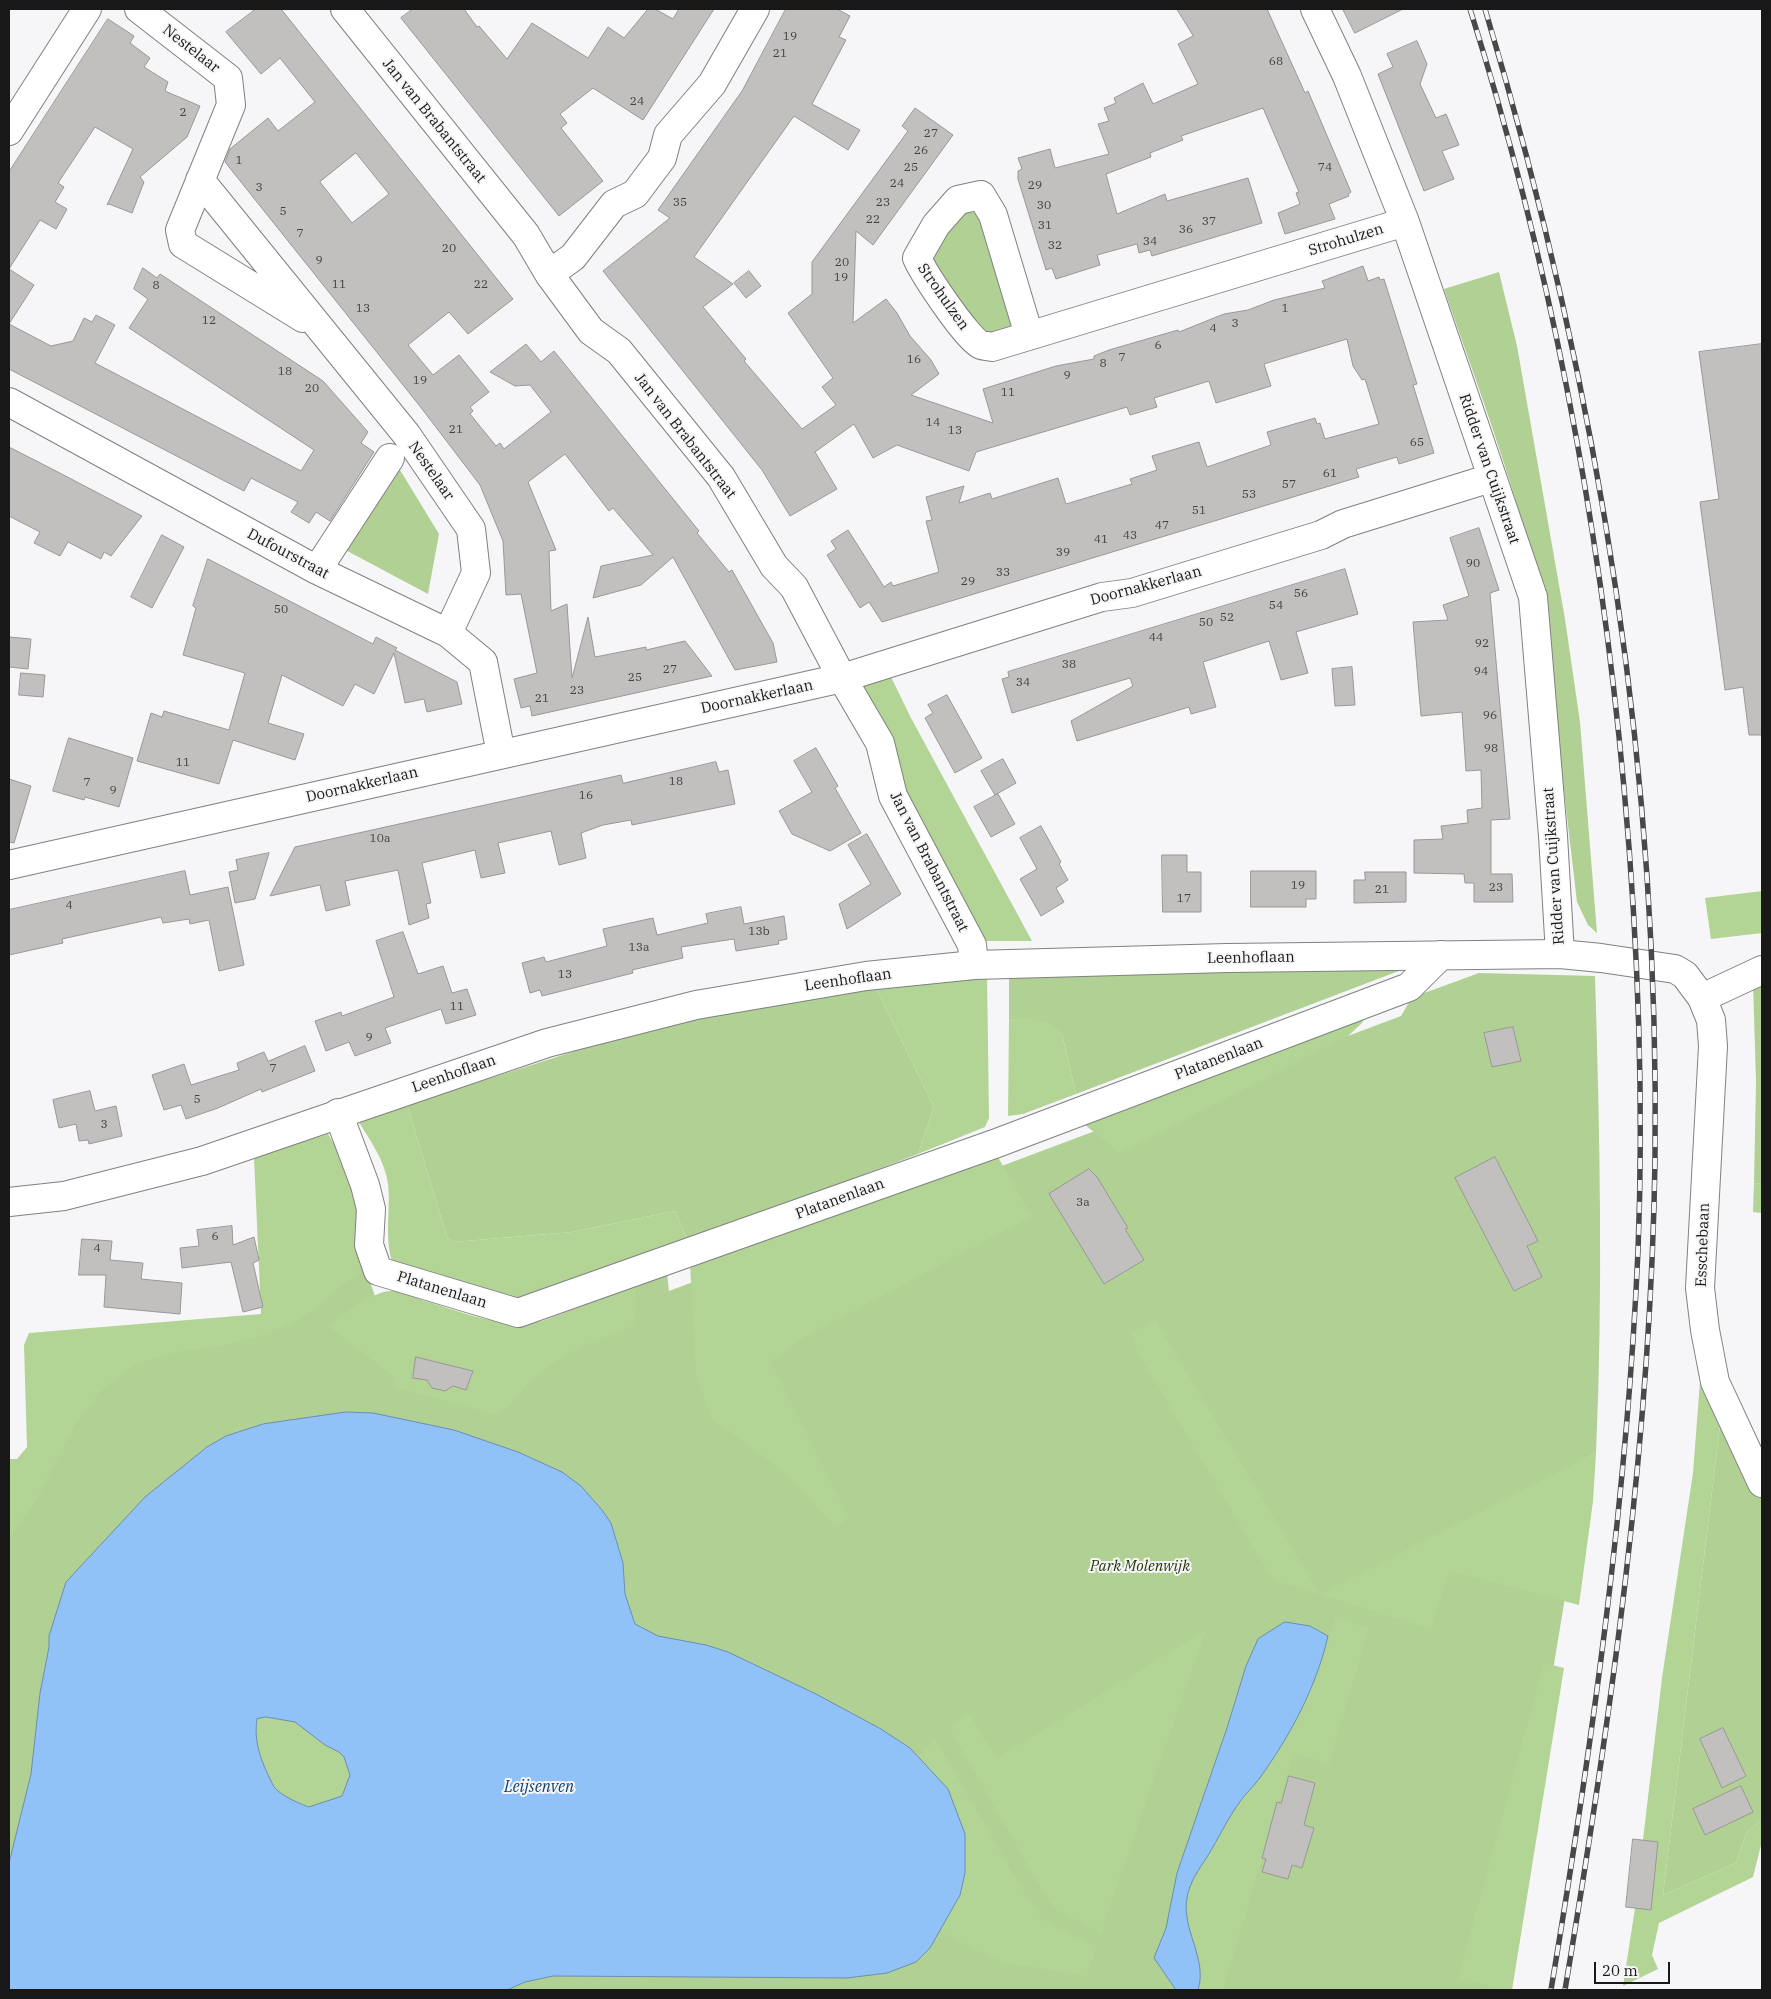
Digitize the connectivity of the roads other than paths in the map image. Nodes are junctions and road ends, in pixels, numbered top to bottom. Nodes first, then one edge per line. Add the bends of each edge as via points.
1 (87, 9) edge
2 (139, 9) edge
3 (345, 9) edge
4 (755, 9) edge
5 (1315, 9) edge
6 (9, 131) edge
7 (200, 180) junction
8 (1405, 222) junction
9 (549, 274) junction
10 (320, 328) junction
11 (1029, 335) junction
12 (9, 402) edge
13 (390, 458) dead end
14 (1491, 478) junction
15 (318, 570) junction
16 (448, 633) junction
17 (842, 678) junction
18 (501, 754) junction
19 (9, 864) edge
20 (1560, 954) junction
21 (1441, 955) junction
22 (974, 965) junction
23 (1762, 970) edge
24 (1702, 998) junction
25 (338, 1113) junction
26 (9, 1202) edge
27 (1762, 1483) edge

1 - 6 street
2 - 7 street, Nestelaar via 228,78 231,105
3 - 9 street, Jan van Brabantstraat via 526,235
4 - 9 street via 712,84 668,135 662,158 635,194 614,204 572,257
5 - 8 street, Ridder van Cuijkstraat via 1347,76
7 - 10 street, Nestelaar
7 - 10 street, Nestelaar via 180,230 183,244
8 - 11 street, Strohulzen
8 - 14 street, Ridder van Cuijkstraat
9 - 17 street, Jan van Brabantstraat via 591,331 618,351 721,477 774,566 794,587
10 - 16 street, Nestelaar via 406,434 470,528 476,573
11 - 11 street, Strohulzen via 992,347 980,345 923,272 916,258 936,225 958,200 981,195 993,216
12 - 15 street, Dufourstraat
13 - 15 street, Nestelaar
14 - 17 street, Doornakkerlaan via 1344,524 1312,538 1132,593 1102,597
14 - 20 street, Ridder van Cuijkstraat via 1533,598
15 - 16 street, Dufourstraat
16 - 18 street, Dufourstraat via 484,662
17 - 18 street, Doornakkerlaan
17 - 22 street, Jan van Brabantstraat via 880,743 893,796 972,945
18 - 19 street, Doornakkerlaan
20 - 21 street, Leenhoflaan
20 - 24 street, Leenhoflaan via 1675,969 1694,984
21 - 22 street, Leenhoflaan
21 - 25 street, Platanenlaan via 1408,987 997,1143 518,1312 378,1270 369,1245 371,1209 365,1184
22 - 25 street, Leenhoflaan via 866,976 696,1004 547,1043
23 - 24 street
24 - 27 street, Esschebaan via 1711,1020 1713,1046 1700,1288 1705,1330 1714,1382
25 - 26 street, Leenhoflaan via 202,1161 64,1196

